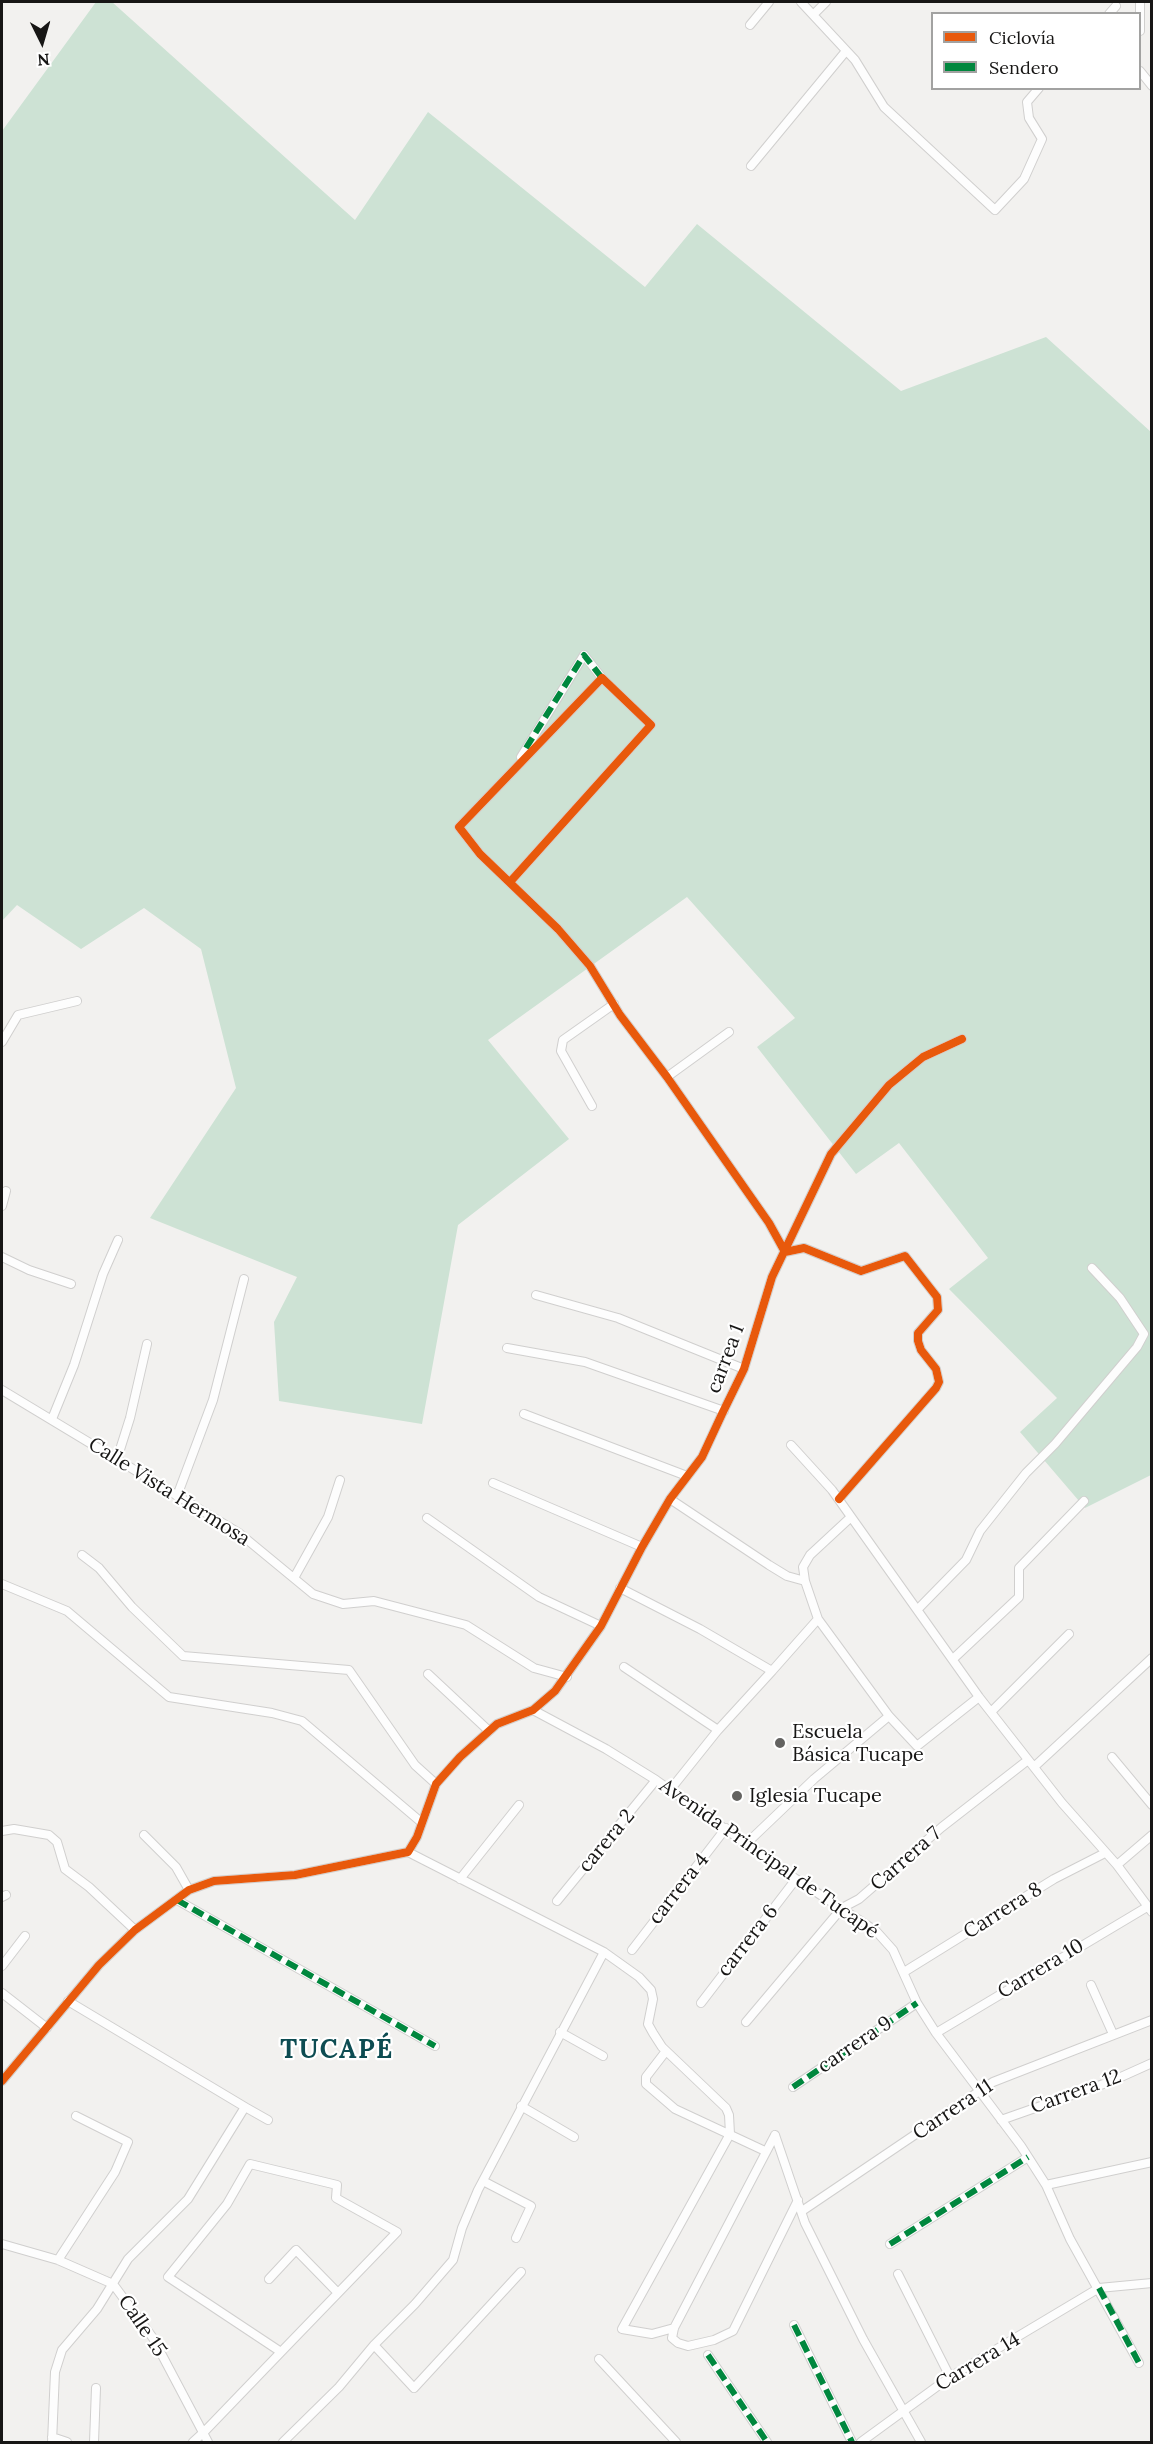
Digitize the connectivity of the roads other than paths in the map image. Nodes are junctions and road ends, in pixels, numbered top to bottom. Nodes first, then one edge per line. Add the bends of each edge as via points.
1 (769, 2) edge
2 (801, 2) edge
3 (826, 2) edge
4 (1116, 6) dead end
5 (1110, 12) edge
6 (813, 15) junction
7 (750, 25) dead end
8 (846, 51) junction
9 (1141, 72) edge
10 (1152, 86) edge
11 (1037, 90) edge
12 (751, 166) dead end
13 (602, 678) junction
14 (512, 771) junction
15 (510, 882) junction
16 (77, 1001) dead end
17 (614, 1004) junction
18 (729, 1032) dead end
19 (962, 1039) dead end
20 (2, 1042) edge
21 (668, 1077) junction
22 (592, 1106) dead end
23 (6, 1191) dead end
24 (2, 1206) edge
25 (118, 1240) dead end
26 (785, 1252) junction
27 (2, 1257) edge
28 (1092, 1268) dead end
29 (244, 1279) dead end
30 (71, 1284) dead end
31 (536, 1295) dead end
32 (147, 1344) dead end
33 (507, 1348) dead end
34 (744, 1369) junction
35 (2, 1390) edge
36 (724, 1411) junction
37 (524, 1414) dead end
38 (52, 1419) junction
39 (790, 1444) dead end
40 (117, 1459) junction
41 (687, 1476) junction
42 (340, 1480) dead end
43 (493, 1483) dead end
44 (177, 1496) junction
45 (670, 1499) junction
46 (839, 1499) junction
47 (1084, 1500) dead end
48 (851, 1517) junction
49 (427, 1518) dead end
50 (642, 1547) junction
51 (82, 1555) dead end
52 (294, 1578) junction
53 (805, 1581) junction
54 (2, 1584) edge
55 (620, 1588) junction
56 (918, 1609) junction
57 (818, 1619) junction
58 (601, 1626) junction
59 (1069, 1634) dead end
60 (1152, 1658) edge
61 (953, 1659) junction
62 (624, 1667) dead end
63 (772, 1671) junction
64 (428, 1674) dead end
65 (567, 1677) junction
66 (979, 1697) junction
67 (532, 1710) junction
68 (991, 1712) junction
69 (889, 1716) junction
70 (718, 1730) junction
71 (489, 1731) junction
72 (1112, 1757) dead end
73 (1028, 1760) junction
74 (1034, 1767) junction
75 (656, 1780) junction
76 (436, 1784) junction
77 (670, 1790) junction
78 (519, 1805) dead end
79 (1152, 1805) edge
80 (421, 1822) junction
81 (726, 1828) junction
82 (2, 1831) edge
83 (1152, 1834) edge
84 (144, 1835) dead end
85 (747, 1843) junction
86 (408, 1852) junction
87 (1105, 1853) junction
88 (1117, 1865) junction
89 (460, 1879) junction
90 (796, 1880) junction
91 (189, 1890) junction
92 (177, 1900) junction
93 (557, 1901) dead end
94 (842, 1908) junction
95 (1150, 1910) edge
96 (135, 1930) junction
97 (26, 1936) dead end
98 (632, 1950) dead end
99 (604, 1952) junction
100 (2, 1966) edge
101 (904, 1972) junction
102 (1091, 1985) dead end
103 (2, 1993) edge
104 (68, 2001) junction
105 (701, 2003) dead end
106 (917, 2003) junction
107 (1152, 2020) edge
108 (746, 2022) dead end
109 (47, 2028) junction
110 (560, 2032) junction
111 (936, 2033) junction
112 (1113, 2034) junction
113 (435, 2046) dead end
114 (666, 2051) junction
115 (603, 2056) dead end
116 (1152, 2063) edge
117 (2, 2081) edge
118 (793, 2087) dead end
119 (980, 2091) junction
120 (520, 2106) junction
121 (245, 2107) junction
122 (76, 2116) dead end
123 (268, 2120) dead end
124 (1001, 2120) junction
125 (730, 2134) junction
126 (574, 2137) dead end
127 (765, 2151) junction
128 (1028, 2157) junction
129 (1152, 2162) edge
130 (483, 2181) junction
131 (1046, 2185) junction
132 (798, 2200) junction
133 (802, 2211) junction
134 (516, 2238) dead end
135 (2, 2244) edge
136 (890, 2244) dead end
137 (58, 2260) junction
138 (521, 2272) dead end
139 (898, 2274) dead end
140 (269, 2279) dead end
141 (1152, 2283) edge
142 (113, 2284) junction
143 (1099, 2288) junction
144 (338, 2293) junction
145 (794, 2325) dead end
146 (674, 2328) junction
147 (374, 2345) junction
148 (281, 2352) junction
149 (708, 2355) dead end
150 (599, 2359) dead end
151 (1139, 2363) dead end
152 (950, 2377) junction
153 (96, 2388) dead end
154 (902, 2411) junction
155 (204, 2432) junction
156 (52, 2440) edge
157 (67, 2442) edge
158 (94, 2442) edge
159 (193, 2442) edge
160 (208, 2442) edge
161 (283, 2442) edge
162 (676, 2442) edge
163 (767, 2442) edge
164 (852, 2442) edge
165 (861, 2442) edge
166 (921, 2442) edge

1 - 7 street
2 - 6 street
3 - 6 street
4 - 5 street
6 - 8 street
8 - 11 street via 884,107 995,210 1024,179 1042,139 1029,118 1027,102
8 - 12 street
9 - 10 street
13 - 14 street
13 - 14 street via 584,656
13 - 15 street via 651,725
14 - 15 street via 459,827
15 - 17 street via 590,966
16 - 20 street via 18,1015
17 - 21 street
17 - 22 street via 563,1040 561,1051
18 - 21 street
19 - 26 street, carrea 1 via 923,1057 889,1085 838,1145
21 - 26 street
23 - 24 street
25 - 38 street
26 - 34 street, carrea 1 via 772,1277
26 - 46 street via 804,1248 861,1271 905,1256 937,1297 938,1310 918,1333 918,1341 936,1369 939,1382
27 - 30 street
28 - 56 street via 1120,1298 1144,1334 1137,1347 986,1522 966,1560
29 - 44 street via 213,1400
31 - 34 street via 618,1318
32 - 40 street
33 - 36 street via 585,1362
34 - 36 street, carrea 1
35 - 38 street, Calle Vista Hermosa
36 - 41 street, carrea 1 via 702,1457
37 - 41 street
38 - 40 street, Calle Vista Hermosa
39 - 46 street
40 - 44 street, Calle Vista Hermosa
41 - 45 street, carrea 1
42 - 52 street via 328,1517
43 - 50 street
44 - 52 street, Calle Vista Hermosa via 239,1533
45 - 50 street, carrea 1
45 - 53 street via 778,1570
46 - 48 street
47 - 61 street via 1019,1568 1019,1597
48 - 53 street via 810,1555 803,1567
48 - 56 street
49 - 58 street via 539,1597
50 - 55 street, carrea 1
51 - 76 street via 183,1656 349,1670 415,1765
52 - 65 street, Calle Vista Hermosa via 313,1594 343,1604 374,1601 466,1625 534,1668
53 - 57 street
54 - 80 street via 67,1611 169,1697 302,1721
55 - 58 street, carrea 1
55 - 63 street
56 - 61 street
57 - 63 street
57 - 69 street
58 - 65 street, carrea 1
59 - 68 street
60 - 74 street
61 - 66 street
62 - 70 street
63 - 70 street
64 - 71 street
65 - 67 street, carrea 1
66 - 68 street
66 - 69 street via 917,1746
67 - 71 street
67 - 75 street, Avenida Principal de Tucapé
68 - 73 street
69 - 85 street via 814,1779
70 - 77 street
71 - 76 street
72 - 79 street
73 - 74 street
73 - 94 street, Carrera 7 via 942,1827 860,1899
74 - 87 street
75 - 77 street, Avenida Principal de Tucapé
75 - 93 street, carera 2
76 - 80 street
77 - 81 street, Avenida Principal de Tucapé
78 - 89 street
80 - 86 street
81 - 85 street, Avenida Principal de Tucapé
81 - 98 street, carrera 4
82 - 96 street via 14,1829 49,1835 57,1842 65,1869
83 - 88 street
84 - 91 street via 176,1867
85 - 90 street, Avenida Principal de Tucapé
86 - 89 street
86 - 91 street via 296,1875 213,1881
87 - 88 street
87 - 101 street, Carrera 8
88 - 95 street
89 - 99 street
90 - 94 street, Avenida Principal de Tucapé
90 - 105 street, carrera 6
91 - 92 street
92 - 96 street
92 - 113 street
94 - 101 street, Avenida Principal de Tucapé via 876,1931 893,1950
94 - 108 street, Carrera 7
95 - 111 street, Carrera 10
96 - 104 street
97 - 100 street
99 - 110 street
99 - 114 street via 651,1990 648,2024
101 - 106 street, Avenida Principal de Tucapé
102 - 112 street
103 - 109 street
104 - 109 street
104 - 121 street
106 - 111 street, Avenida Principal de Tucapé
106 - 118 street, carrera 9
107 - 112 street, Carrera 11
109 - 117 street
110 - 115 street
110 - 120 street
111 - 119 street, Avenida Principal de Tucapé
112 - 119 street, Carrera 11 via 993,2082
114 - 125 street via 726,2108
114 - 125 street via 646,2077 646,2084 675,2109
116 - 124 street, Carrera 12
119 - 124 street, Avenida Principal de Tucapé
119 - 133 street, Carrera 11
120 - 126 street
120 - 130 street
121 - 123 street
121 - 142 street via 189,2199 128,2259
122 - 137 street via 128,2142 115,2172
124 - 128 street, Avenida Principal de Tucapé
125 - 127 street
125 - 146 street via 622,2329 652,2334
127 - 132 street via 775,2136
127 - 146 street
128 - 131 street, Avenida Principal de Tucapé
128 - 136 street
129 - 131 street
130 - 134 street via 531,2206
130 - 147 street via 453,2260
131 - 143 street, Avenida Principal de Tucapé via 1070,2239
132 - 133 street
132 - 146 street via 733,2331 688,2346 672,2338
133 - 154 street
135 - 137 street, Calle 15
137 - 142 street, Calle 15
138 - 147 street via 414,2388
139 - 152 street
140 - 144 street via 296,2250
141 - 143 street
142 - 155 street, Calle 15 via 153,2338
142 - 156 street via 62,2350 55,2372
143 - 151 street, Avenida Principal de Tucapé
143 - 152 street, Carrera 14
144 - 148 street
144 - 148 street via 397,2232 336,2198 338,2185 250,2164 227,2204 168,2277
145 - 164 street
147 - 161 street via 339,2387
148 - 155 street
149 - 163 street
150 - 162 street
152 - 154 street, Carrera 14
153 - 158 street
154 - 165 street, Carrera 14
154 - 166 street
155 - 159 street
155 - 160 street, Calle 15
156 - 157 street

